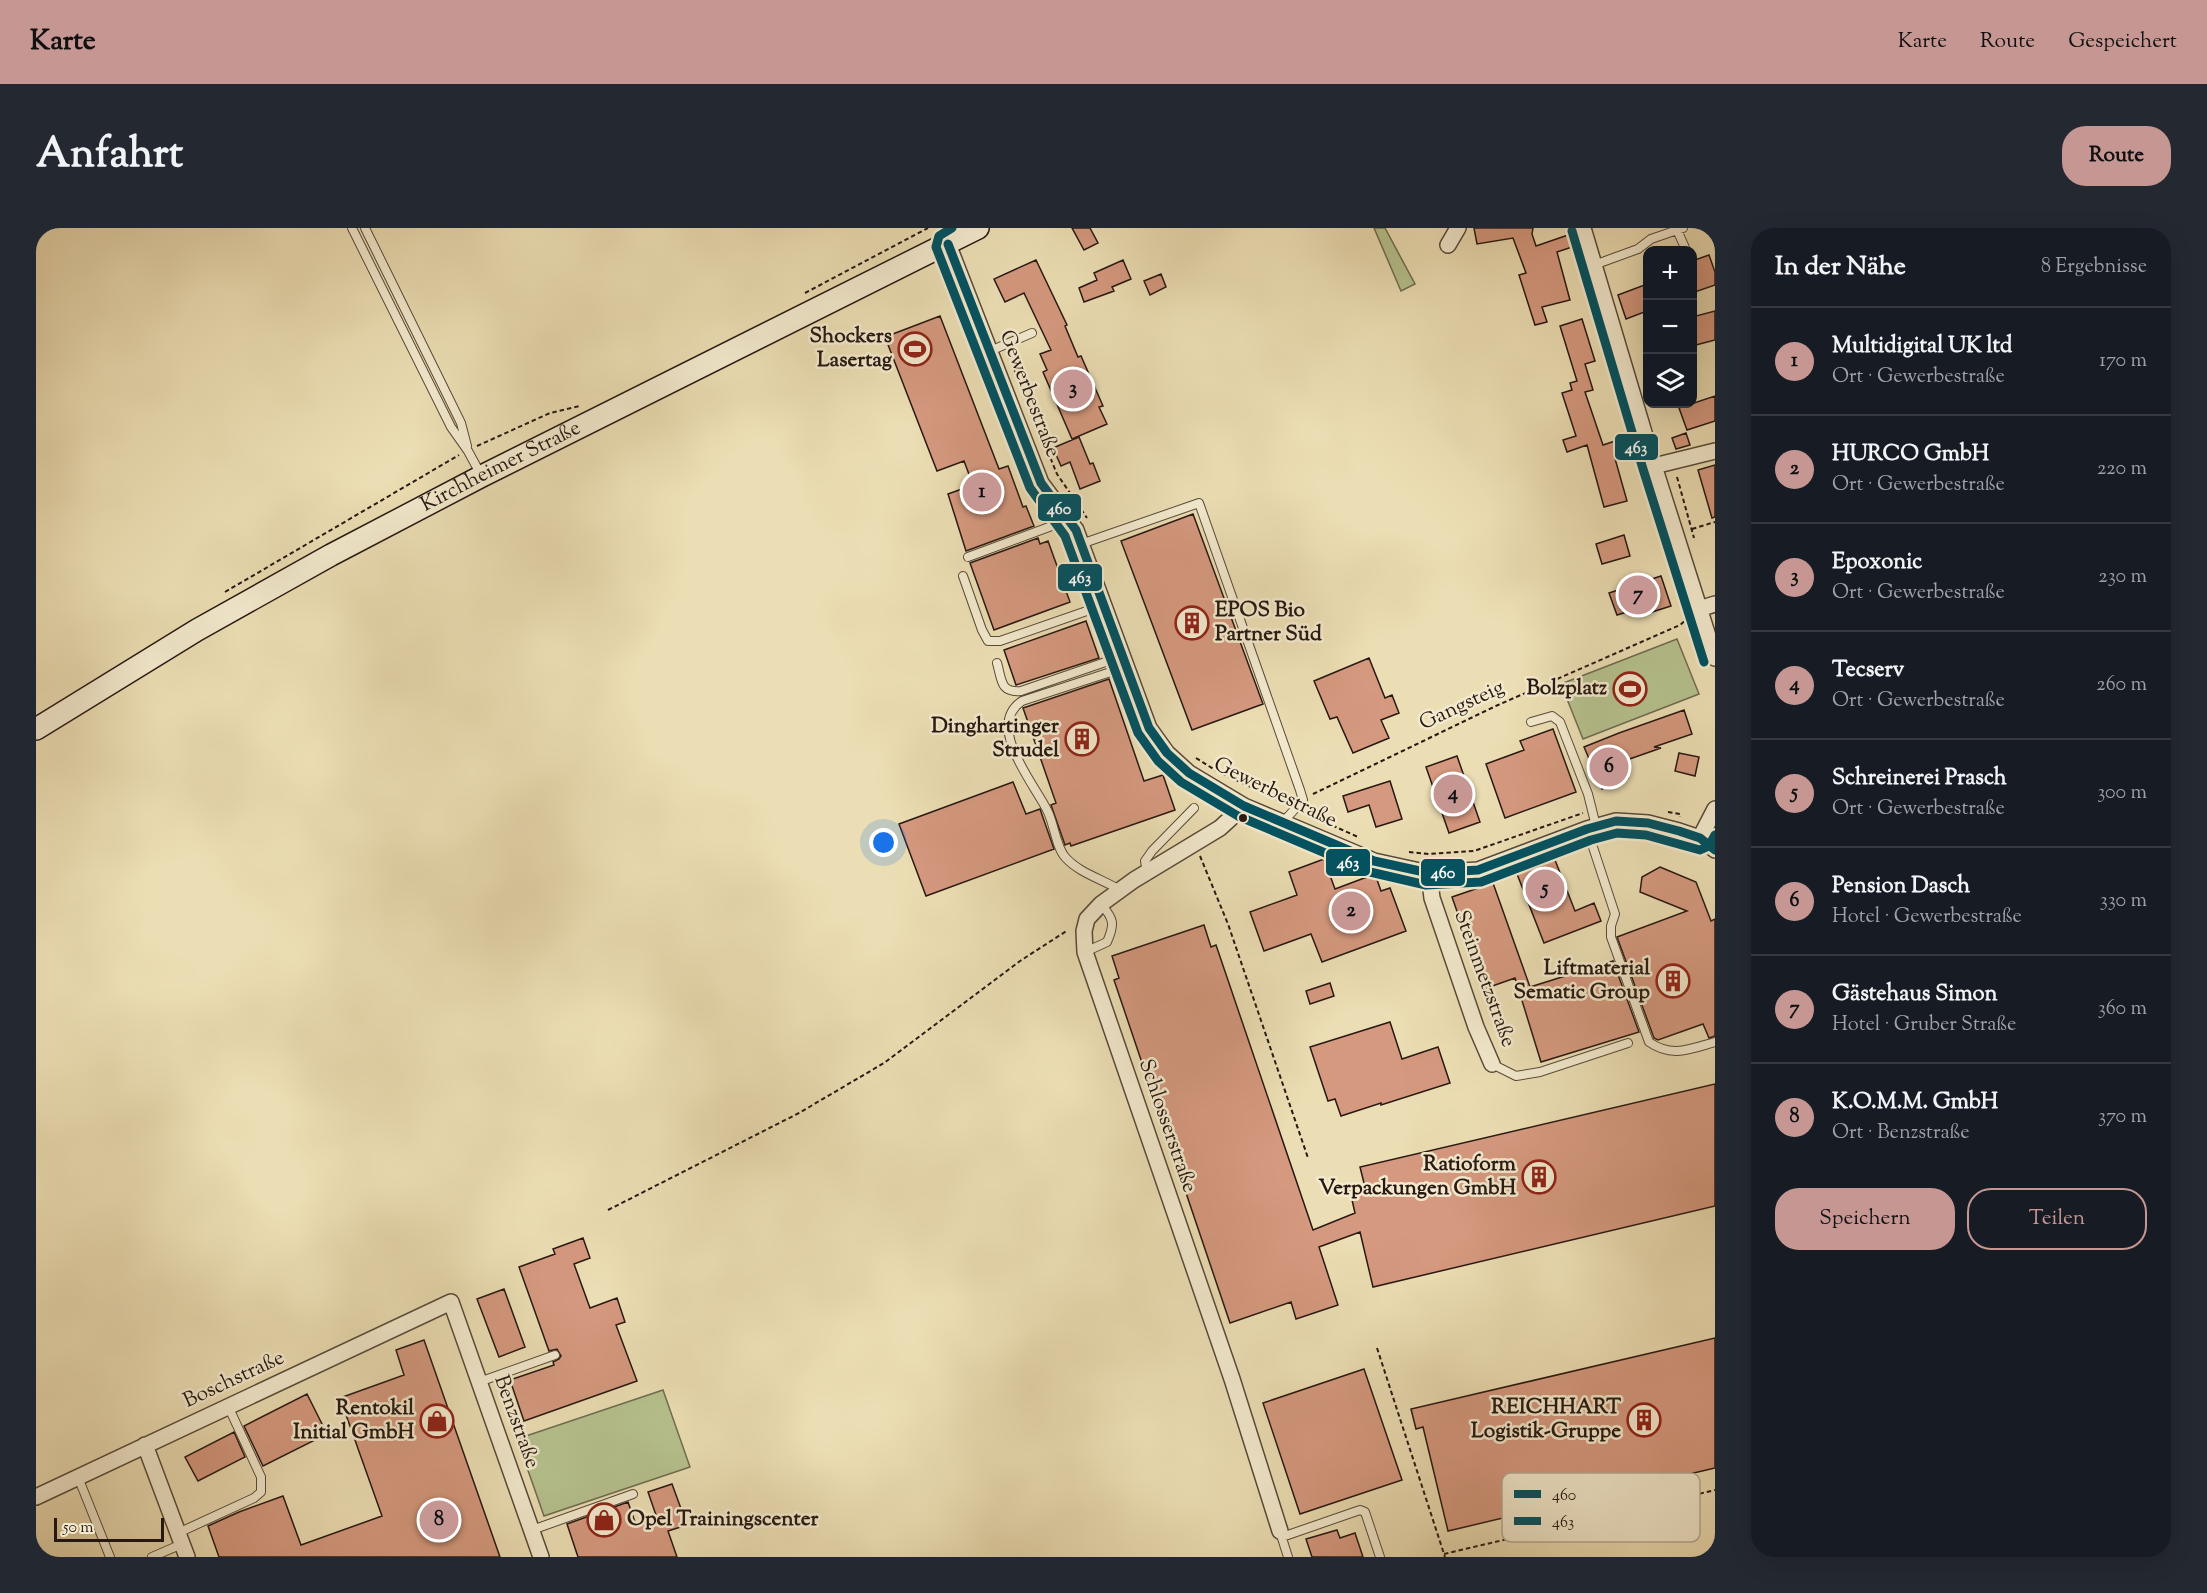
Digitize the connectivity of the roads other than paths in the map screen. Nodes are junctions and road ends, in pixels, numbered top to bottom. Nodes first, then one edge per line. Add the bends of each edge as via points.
1 (352, 228) edge
2 (365, 228) edge
3 (978, 228) edge
4 (1458, 228) edge
5 (1583, 228) edge
6 (1680, 229) edge
7 (948, 244) junction
8 (1448, 245) dead end
9 (1685, 246) edge
10 (1594, 265) junction
11 (1032, 333) dead end
12 (990, 351) junction
13 (468, 450) junction
14 (1715, 451) edge
15 (1654, 466) junction
16 (482, 476) junction
17 (1068, 520) junction
18 (1081, 544) junction
19 (968, 557) dead end
20 (963, 576) dead end
21 (1715, 604) edge
22 (1104, 605) junction
23 (1699, 609) junction
24 (1715, 658) edge
25 (1124, 661) junction
26 (997, 663) dead end
27 (1531, 722) dead end
28 (36, 729) edge
29 (1244, 806) junction
30 (1194, 808) dead end
31 (1715, 809) edge
32 (1282, 822) junction
33 (1591, 827) junction
34 (1700, 838) junction
35 (1715, 850) edge
36 (1147, 872) junction
37 (1429, 873) junction
38 (1120, 890) junction
39 (1101, 904) junction
40 (1085, 952) junction
41 (1715, 1042) edge
42 (1628, 1043) dead end
43 (1492, 1064) joint
44 (451, 1302) joint
45 (555, 1355) dead end
46 (479, 1382) junction
47 (228, 1406) junction
48 (145, 1445) junction
49 (78, 1477) junction
50 (633, 1494) dead end
51 (36, 1497) edge
52 (532, 1530) junction
53 (1281, 1534) junction
54 (182, 1544) edge
55 (110, 1557) edge
56 (152, 1557) edge
57 (541, 1557) edge
58 (1288, 1557) edge
59 (1380, 1557) edge

1 - 13 lane via 451,428
2 - 13 lane via 460,423
3 - 7 main road, Kirchheimer Straße
4 - 8 street
5 - 10 street
6 - 9 lane
6 - 10 lane
7 - 12 street, Gewerbestraße
7 - 16 main road, Kirchheimer Straße
10 - 15 street
11 - 12 lane
12 - 17 street, Gewerbestraße via 1041,483
13 - 16 lane
14 - 15 street
15 - 23 street
16 - 28 main road, Kirchheimer Straße via 197,630
17 - 18 street, Gewerbestraße
17 - 19 lane
18 - 22 street, Gewerbestraße
18 - 32 lane via 1199,503 1303,800
20 - 22 lane via 988,641 1000,641
21 - 23 street
22 - 25 street, Gewerbestraße
23 - 24 street
25 - 26 lane via 1011,692 1004,688
25 - 29 street, Gewerbestraße via 1149,728 1167,753 1189,773
25 - 38 lane via 1022,700 1013,707 1008,728 1014,753 1048,811 1064,856
27 - 33 lane via 1552,716 1560,722 1588,794
29 - 32 street, Gewerbestraße
29 - 36 street via 1220,828
30 - 36 lane via 1152,851 1145,861
31 - 34 street
32 - 37 street, Gewerbestraße via 1374,861
33 - 34 street, Gewerbestraße via 1616,821 1647,824
33 - 37 street, Gewerbestraße via 1478,870
33 - 41 lane via 1615,914 1611,937 1649,1042 1670,1052
34 - 35 street
36 - 38 street
37 - 43 street, Steinmetzstraße via 1432,898
38 - 39 street
39 - 40 street, Schlosserstraße via 1087,920
39 - 40 lane via 1111,916 1113,929 1107,942
40 - 53 street, Schlosserstraße via 1232,1379
42 - 43 lane via 1524,1075 1516,1076
44 - 46 street, Benzstraße
44 - 47 street, Boschstraße
45 - 46 lane
46 - 52 street, Benzstraße
47 - 48 street, Boschstraße
47 - 54 lane via 261,1477 261,1492
48 - 49 street, Boschstraße
48 - 54 street
49 - 51 street, Boschstraße
49 - 55 lane
50 - 52 lane
52 - 57 street, Benzstraße
53 - 58 lane
53 - 59 lane via 1360,1510 1365,1512
54 - 56 lane

